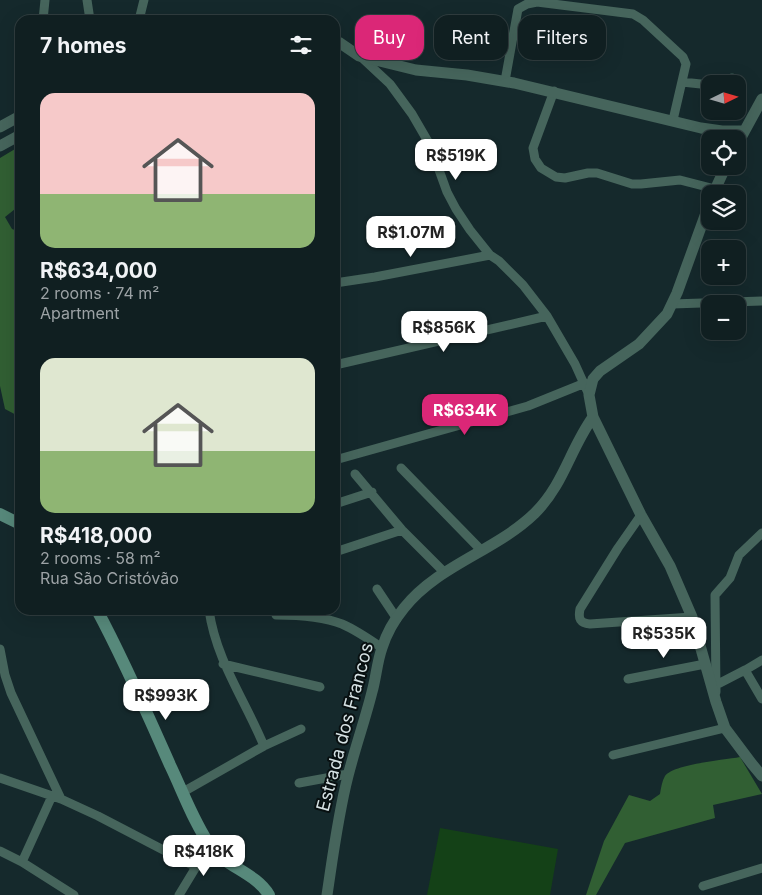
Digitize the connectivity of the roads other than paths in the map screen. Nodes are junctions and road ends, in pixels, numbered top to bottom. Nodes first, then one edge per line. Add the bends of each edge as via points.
1 (45, 0) edge
2 (87, 0) edge
3 (144, 0) edge
4 (44, 15) edge
5 (89, 15) edge
6 (140, 15) edge
7 (340, 43) edge
8 (355, 53) edge
9 (363, 60) edge
10 (375, 60) edge
11 (504, 81) junction
12 (682, 82) junction
13 (701, 83) edge
14 (554, 91) junction
15 (762, 99) edge
16 (15, 119) edge
17 (673, 120) junction
18 (0, 127) edge
19 (715, 130) edge
20 (745, 130) edge
21 (15, 138) edge
22 (0, 146) edge
23 (701, 187) edge
24 (701, 227) edge
25 (490, 255) junction
26 (340, 282) edge
27 (762, 301) edge
28 (672, 304) junction
29 (547, 316) junction
30 (340, 364) edge
31 (585, 383) junction
32 (589, 395) junction
33 (593, 416) junction
34 (340, 459) edge
35 (401, 468) dead end
36 (355, 474) dead end
37 (372, 492) junction
38 (340, 502) edge
39 (0, 514) edge
40 (641, 515) junction
41 (15, 522) edge
42 (402, 530) junction
43 (762, 533) edge
44 (340, 550) edge
45 (481, 550) junction
46 (444, 572) junction
47 (377, 589) dead end
48 (100, 615) edge
49 (210, 615) edge
50 (276, 615) dead end
51 (692, 617) junction
52 (397, 620) junction
53 (382, 648) junction
54 (0, 649) edge
55 (762, 660) edge
56 (223, 664) junction
57 (705, 664) junction
58 (742, 672) junction
59 (628, 679) dead end
60 (716, 686) junction
61 (320, 687) dead end
62 (762, 698) edge
63 (716, 702) junction
64 (725, 728) junction
65 (300, 729) dead end
66 (264, 746) junction
67 (612, 755) dead end
68 (348, 774) junction
69 (762, 776) edge
70 (0, 778) edge
71 (299, 783) dead end
72 (183, 792) junction
73 (57, 798) junction
74 (211, 846) junction
75 (0, 851) edge
76 (22, 862) junction
77 (196, 867) junction
78 (762, 868) edge
79 (703, 886) dead end
80 (74, 895) edge
81 (179, 895) edge
82 (269, 895) edge
83 (328, 895) edge

1 - 4 street
2 - 5 street
3 - 6 street
7 - 8 street
9 - 25 street via 390,84 412,114 430,145 456,209
10 - 11 street via 416,70
11 - 12 street via 518,9 537,2 633,14 683,57 686,64
11 - 14 street
12 - 13 street
12 - 17 street
14 - 17 street
14 - 23 street via 533,148 541,168 556,177 597,173 632,184 680,180
15 - 20 street
16 - 18 street
17 - 19 street
21 - 22 street
24 - 28 street
25 - 26 street
25 - 29 street via 523,285
27 - 28 street
28 - 32 street via 667,314 639,344 600,371 593,379
29 - 30 street
29 - 31 street
31 - 32 street
31 - 34 street via 528,406
32 - 33 street
33 - 40 street
33 - 45 street, Estrada dos Francos via 548,500 516,528
35 - 45 street
36 - 37 street
37 - 38 street
37 - 42 street
39 - 41 main road
40 - 51 street via 670,566
40 - 51 street via 580,609 580,620 590,624
42 - 44 street
42 - 46 street
43 - 60 street via 739,555 730,578 715,595
45 - 46 street, Estrada dos Francos
46 - 52 street, Estrada dos Francos via 412,598
47 - 52 street
48 - 72 main road
49 - 56 street
50 - 53 street via 298,615 340,623
51 - 57 street
52 - 53 street, Estrada dos Francos
53 - 68 street, Estrada dos Francos via 373,691
54 - 73 street via 11,693
55 - 58 street
56 - 61 street
56 - 66 street
57 - 59 street
57 - 63 street
58 - 60 street
58 - 62 street via 745,670
60 - 63 street
63 - 64 street
64 - 67 street
64 - 69 street
65 - 66 street
66 - 72 street
68 - 71 street
68 - 83 street, Estrada dos Francos
70 - 73 street
72 - 74 main road
73 - 76 street
73 - 77 street via 140,836
74 - 77 street
74 - 82 main road via 259,883
75 - 76 street
76 - 80 street
77 - 81 street
78 - 79 street

